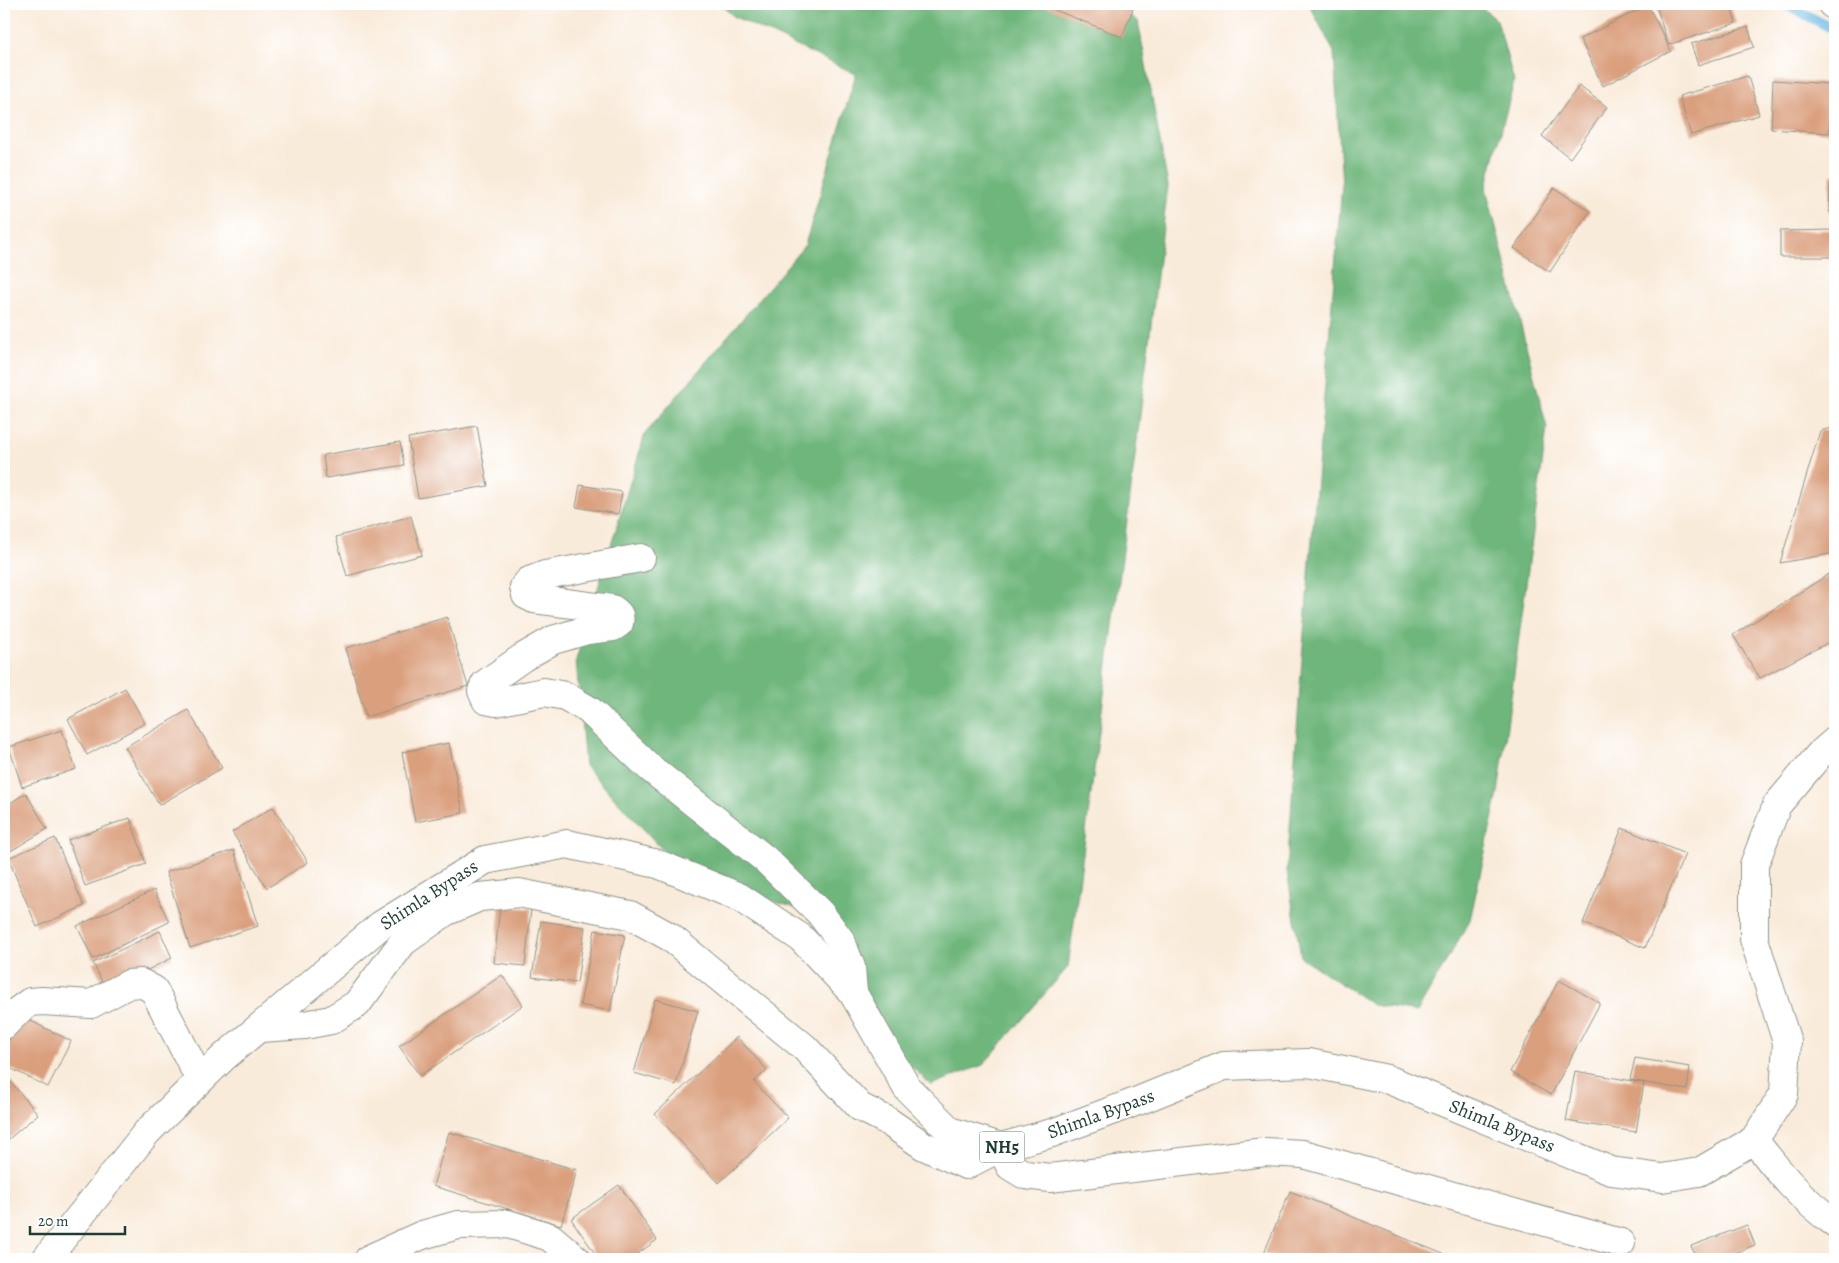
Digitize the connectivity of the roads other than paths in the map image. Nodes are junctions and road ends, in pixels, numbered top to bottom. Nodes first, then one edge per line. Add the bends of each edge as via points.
1 (1832, 4) edge
2 (1835, 6) edge
3 (641, 558) dead end
4 (1835, 741) edge
5 (853, 993) junction
6 (4, 1025) edge
7 (260, 1028) junction
8 (200, 1080) junction
9 (1754, 1140) junction
10 (1001, 1147) junction
11 (1835, 1223) edge
12 (1622, 1243) dead end
13 (46, 1259) edge
14 (369, 1259) edge
15 (576, 1259) edge

1 - 2 main road
3 - 5 main road via 545,575 529,581 524,587 526,596 612,609 620,617 619,623 553,640 485,684 482,692 486,700 496,702 544,692 565,696 588,710 650,768 765,859 820,913 841,941 851,967
4 - 9 main road, Shimla Bypass / NH5 via 1777,805 1754,865 1754,939 1787,1042 1784,1094
5 - 7 main road, Shimla Bypass / NH5 via 801,938 739,897 658,864 568,844 485,860 380,925
5 - 10 main road, Shimla Bypass / NH5 via 907,1088 950,1131
6 - 8 main road via 30,1002 91,1004 129,984 141,983 154,990
7 - 8 main road, Shimla Bypass / NH5
7 - 10 main road via 331,1020 357,1004 403,942 445,912 480,897 519,893 630,915 670,937 804,1047 860,1107 924,1146 966,1165
8 - 13 main road, Shimla Bypass / NH5 via 147,1132
9 - 10 main road, Shimla Bypass / NH5 via 1700,1172 1662,1178 1611,1171 1387,1080 1309,1063 1224,1066 1052,1133
9 - 11 main road via 1786,1181
10 - 12 main road via 1010,1166 1025,1176 1050,1178 1265,1152 1303,1154
14 - 15 main road via 422,1235 458,1225 508,1224 550,1237

